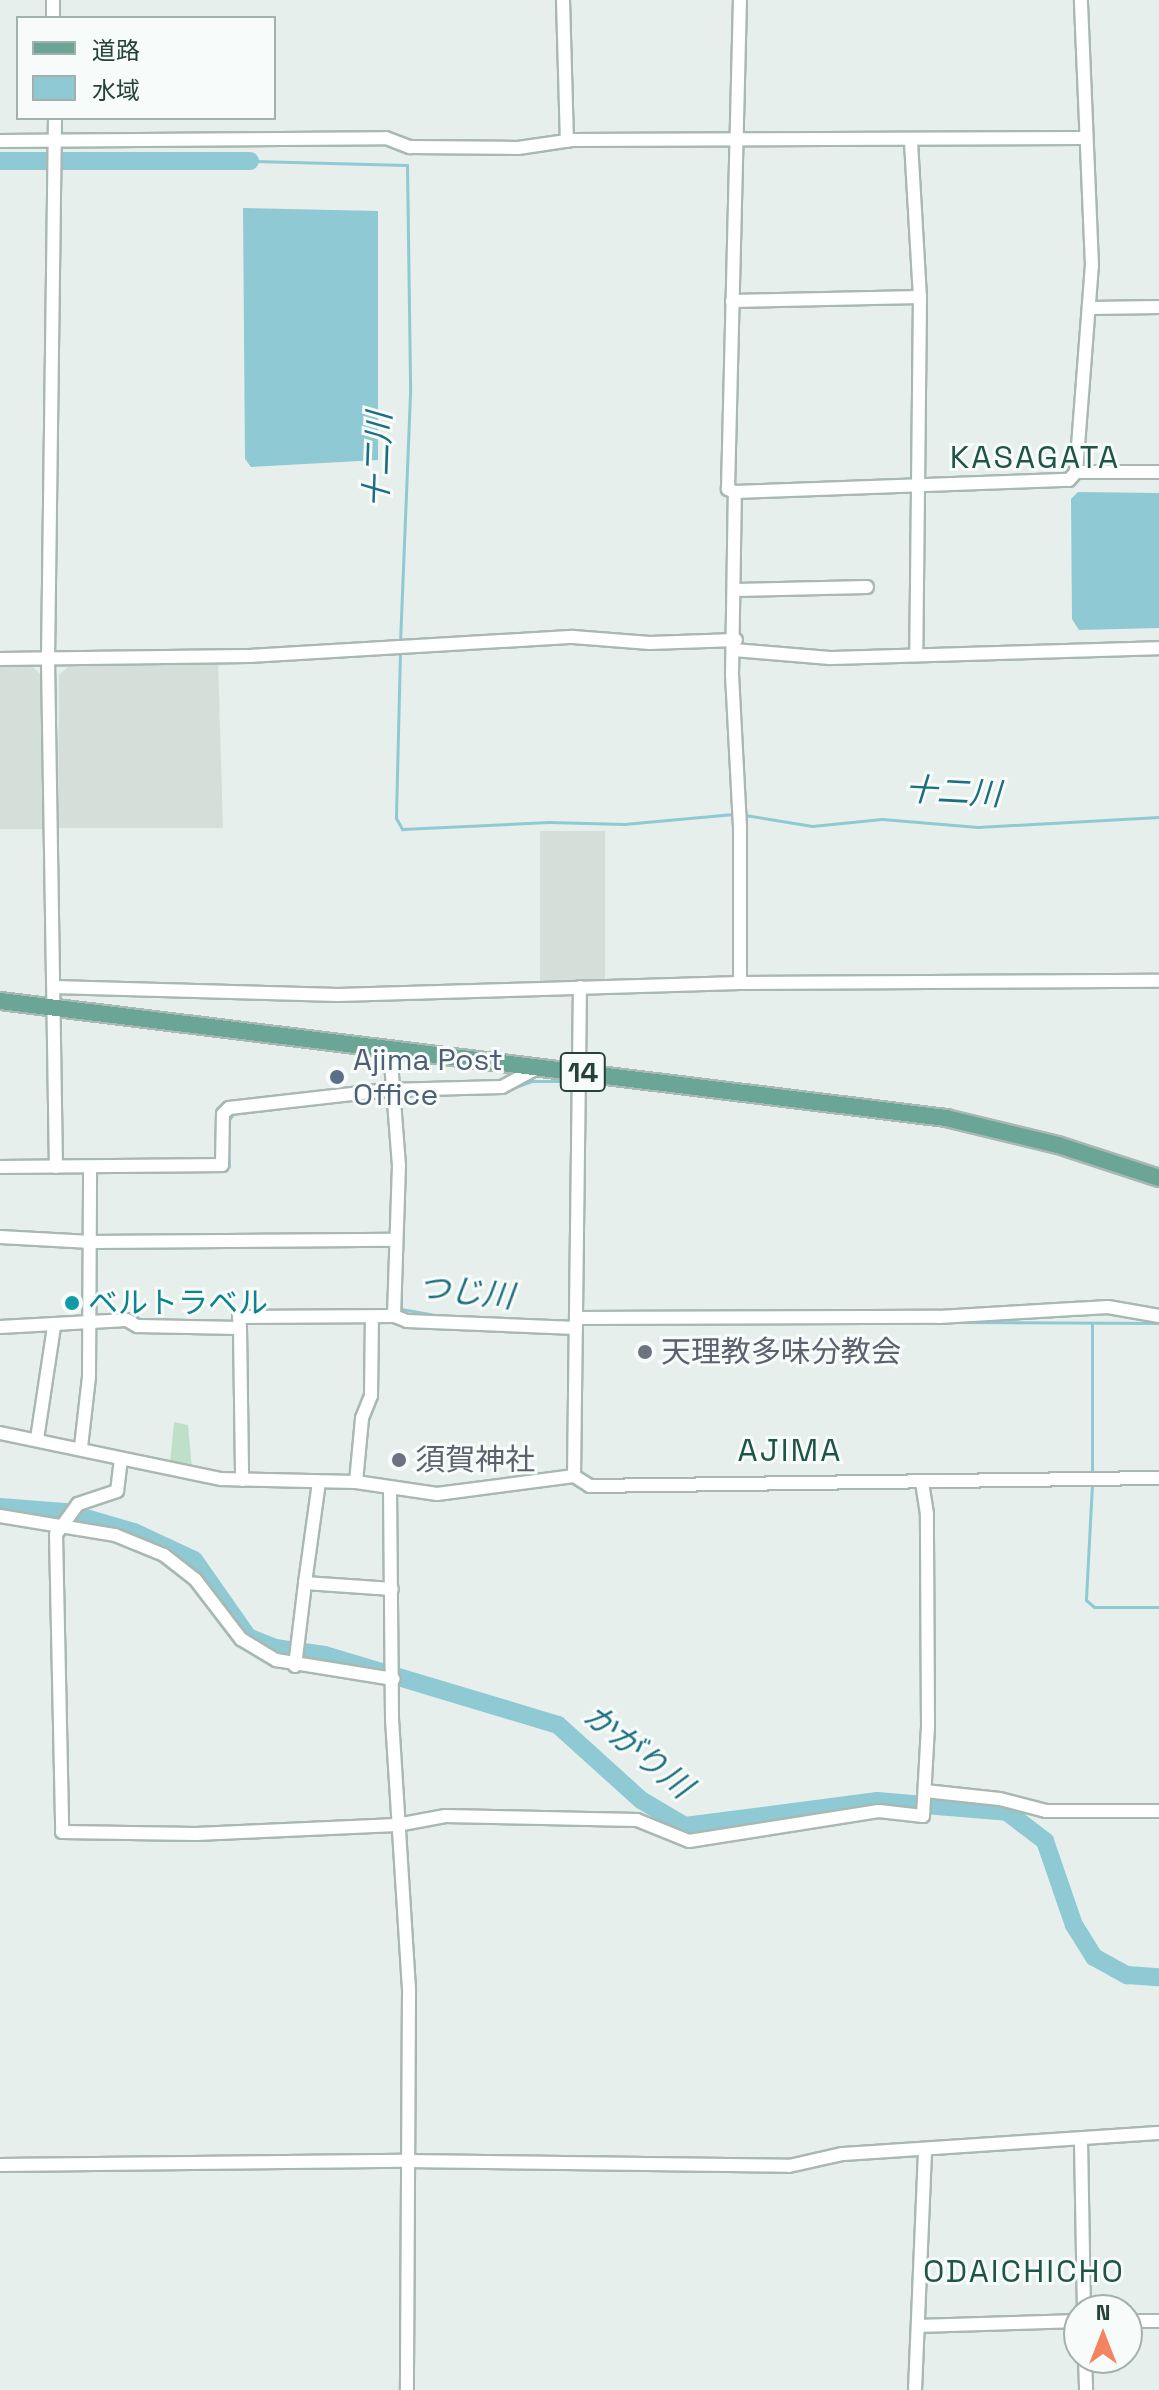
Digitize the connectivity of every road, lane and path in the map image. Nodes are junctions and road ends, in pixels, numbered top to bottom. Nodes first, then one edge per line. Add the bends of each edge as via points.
1 (563, 0) edge
2 (740, 0) edge
3 (1081, 0) edge
4 (55, 120) edge
5 (1084, 138) junction
6 (0, 141) edge
7 (56, 141) junction
8 (567, 141) junction
9 (735, 142) junction
10 (911, 142) junction
11 (920, 297) junction
12 (732, 301) junction
13 (1159, 307) edge
14 (1090, 308) junction
15 (1076, 472) junction
16 (1159, 472) edge
17 (919, 484) junction
18 (735, 492) junction
19 (867, 587) dead end
20 (736, 590) junction
21 (735, 645) junction
22 (1159, 648) edge
23 (916, 653) junction
24 (0, 659) edge
25 (48, 660) junction
26 (1159, 981) edge
27 (740, 983) junction
28 (54, 987) junction
29 (580, 987) junction
30 (0, 1001) edge
31 (54, 1007) junction
32 (390, 1049) junction
33 (539, 1067) junction
34 (579, 1071) junction
35 (392, 1090) junction
36 (0, 1167) edge
37 (56, 1167) junction
38 (90, 1168) junction
39 (1159, 1178) edge
40 (0, 1237) edge
41 (396, 1240) junction
42 (91, 1242) junction
43 (394, 1316) junction
44 (1159, 1316) edge
45 (372, 1317) junction
46 (89, 1321) junction
47 (576, 1323) junction
48 (54, 1326) junction
49 (0, 1327) edge
50 (240, 1328) junction
51 (0, 1433) edge
52 (37, 1439) junction
53 (81, 1447) junction
54 (121, 1459) junction
55 (574, 1476) junction
56 (1159, 1478) edge
57 (242, 1480) junction
58 (319, 1482) junction
59 (356, 1482) junction
60 (922, 1482) junction
61 (390, 1488) junction
62 (0, 1516) edge
63 (61, 1525) junction
64 (305, 1583) junction
65 (392, 1589) junction
66 (295, 1666) junction
67 (393, 1679) junction
68 (925, 1791) junction
69 (1159, 1811) edge
70 (397, 1825) junction
71 (1159, 2133) edge
72 (1081, 2140) junction
73 (925, 2149) junction
74 (405, 2161) junction
75 (0, 2165) edge
76 (1084, 2294) edge
77 (1063, 2321) edge
78 (918, 2326) junction
79 (407, 2390) edge
80 (915, 2390) edge

1 - 8 street
2 - 9 street
3 - 5 street
4 - 7 street
5 - 10 street
5 - 14 street
6 - 7 street
7 - 8 street via 386,138 410,147 518,148
7 - 25 street
8 - 9 street
9 - 10 street
9 - 12 street
10 - 11 street
11 - 12 street
11 - 17 street
12 - 18 street via 728,489
13 - 14 street
14 - 15 street
15 - 16 street
15 - 17 street via 1069,480
17 - 18 street
17 - 23 street
18 - 20 street
19 - 20 street
20 - 21 street
21 - 23 street via 830,658
21 - 25 street via 573,637 249,656
21 - 27 street
22 - 23 street
24 - 25 street
25 - 28 street
26 - 27 street
27 - 29 street
28 - 29 street via 338,995
28 - 31 street
29 - 34 street
30 - 31 main road, 14
31 - 32 main road, 14
31 - 37 street
32 - 33 main road, 14
32 - 35 street
33 - 34 main road, 14
33 - 35 street via 502,1087
34 - 39 main road, 14 via 946,1118 1058,1145
34 - 47 street
35 - 38 street via 229,1108 223,1114 222,1165
35 - 41 street via 399,1165
36 - 37 street
37 - 38 street
38 - 42 street
40 - 42 street
41 - 42 street
41 - 43 street
42 - 46 street
43 - 45 street
43 - 47 street via 407,1321
44 - 47 street via 1108,1307 939,1317
45 - 50 street via 239,1317
45 - 59 street via 371,1396 362,1418
46 - 48 street
46 - 50 street
46 - 53 street
47 - 55 street
48 - 49 street
48 - 52 street
50 - 57 street
51 - 52 street
52 - 53 street
53 - 54 street
54 - 57 street
54 - 63 street via 117,1491 78,1504
55 - 60 street via 590,1486
55 - 61 street via 437,1494
56 - 60 street
57 - 58 street
58 - 59 street
58 - 64 street
59 - 61 street
60 - 68 street via 927,1514
61 - 65 street
62 - 63 street
63 - 66 street via 115,1535 164,1555 195,1579 241,1639
63 - 70 street via 55,1551 62,1832 196,1834
64 - 65 street
64 - 66 street
65 - 67 street
66 - 67 street
67 - 70 street
68 - 69 street via 1000,1799 1046,1811
68 - 70 street via 923,1816 879,1811 689,1841 637,1820 445,1816
70 - 74 street via 409,1991
71 - 72 street
72 - 73 street
72 - 76 street
73 - 74 street via 842,2154 789,2166
73 - 78 street
74 - 75 street
74 - 79 street
77 - 78 street
78 - 80 street

